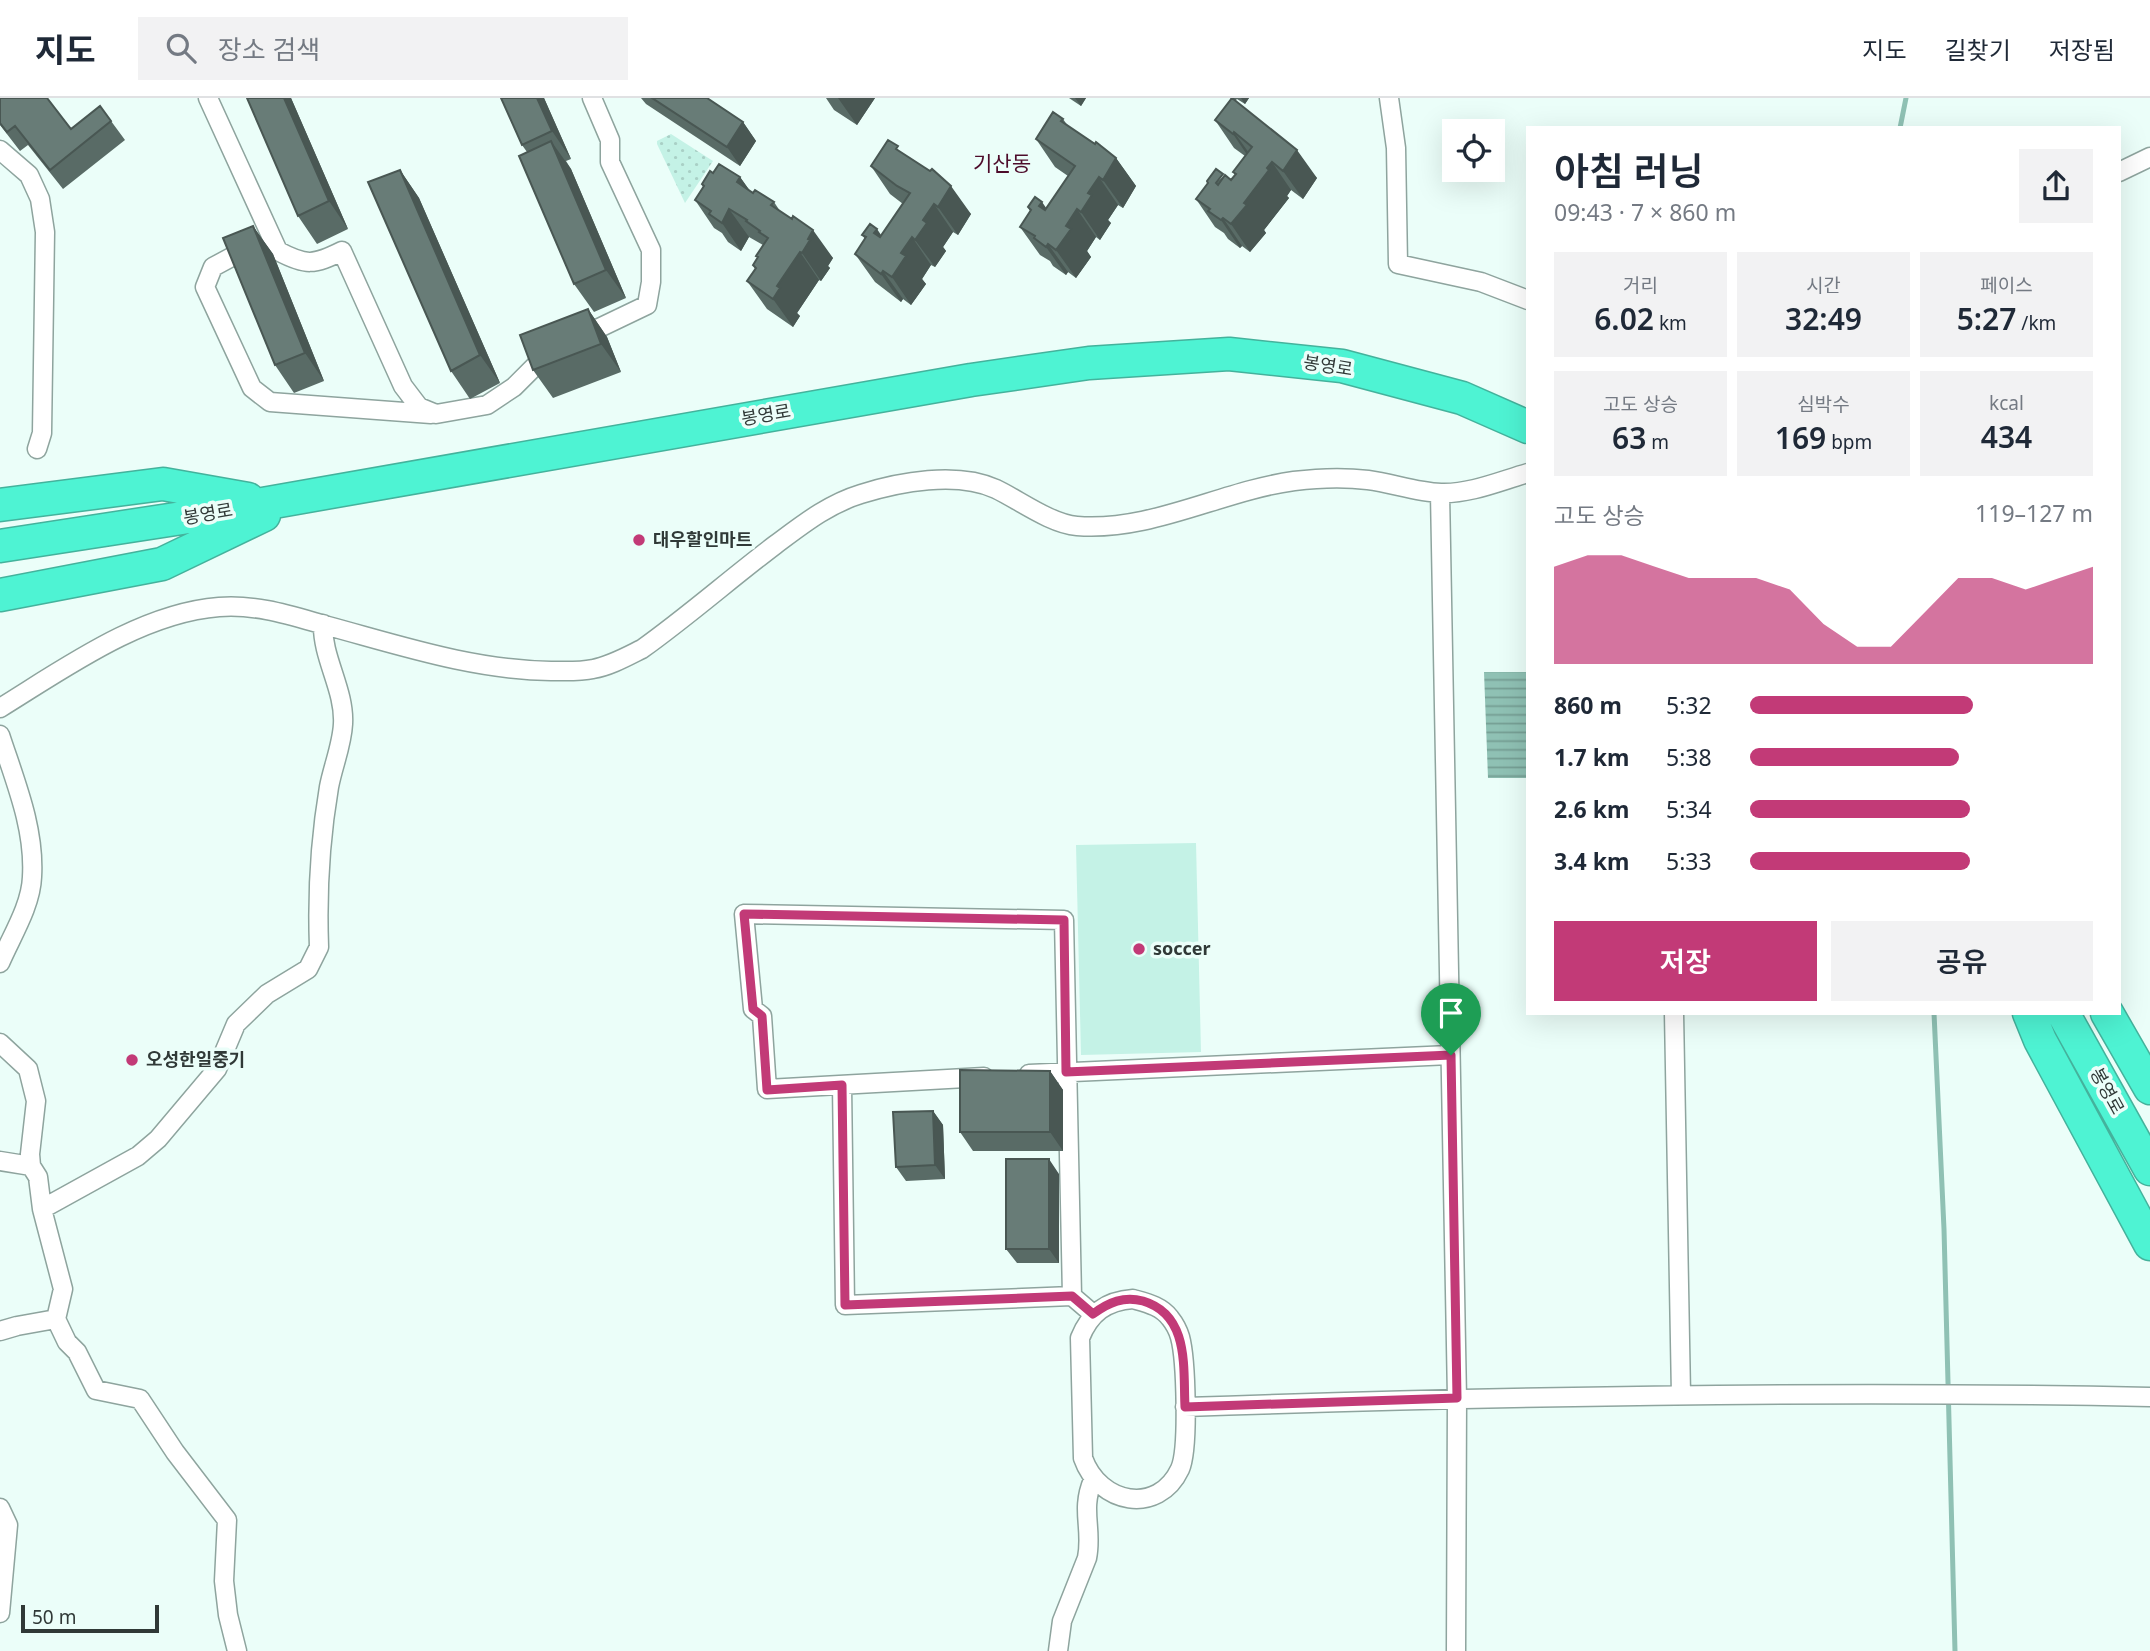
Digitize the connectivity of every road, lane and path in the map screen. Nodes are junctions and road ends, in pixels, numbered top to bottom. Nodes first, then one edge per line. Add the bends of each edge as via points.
1 (208, 98) edge
2 (592, 98) edge
3 (1389, 98) edge
4 (0, 150) edge
5 (2150, 157) edge
6 (2121, 171) edge
7 (269, 234) junction
8 (1526, 299) edge
9 (436, 414) junction
10 (1526, 425) edge
11 (37, 449) dead end
12 (1526, 473) edge
13 (1440, 493) junction
14 (284, 500) junction
15 (0, 505) edge
16 (0, 546) edge
17 (0, 596) edge
18 (323, 624) junction
19 (0, 708) edge
20 (0, 736) edge
21 (0, 962) edge
22 (1674, 1015) edge
23 (2030, 1015) edge
24 (2064, 1015) edge
25 (2108, 1015) edge
26 (0, 1043) edge
27 (1451, 1055) junction
28 (1066, 1072) junction
29 (842, 1085) junction
30 (2150, 1088) edge
31 (0, 1161) edge
32 (31, 1166) junction
33 (2150, 1169) edge
34 (42, 1209) junction
35 (2150, 1244) edge
36 (1072, 1296) junction
37 (1093, 1314) junction
38 (56, 1319) junction
39 (0, 1331) edge
40 (1681, 1395) junction
41 (2150, 1397) edge
42 (1457, 1398) junction
43 (1185, 1407) junction
44 (1093, 1480) junction
45 (0, 1508) edge
46 (0, 1613) edge
47 (237, 1651) edge
48 (1059, 1651) edge
49 (1456, 1651) edge

1 - 7 street
2 - 9 street via 610,140 610,162 651,250 647,305 561,341 514,387 488,405
3 - 8 street via 1396,148 1398,264 1481,282
4 - 11 street via 29,175 40,199 45,232
5 - 6 street
7 - 9 street via 278,251 298,262 321,262 342,251 403,386 419,407
7 - 9 street via 214,267 205,287 251,388 270,402
10 - 14 highway, 봉영로 via 1462,398 1342,366 1229,354 1089,363 971,380
12 - 13 street via 1468,491
13 - 18 street via 1367,480 1293,481 1148,519 1090,527 1058,521 993,488 956,480 893,484 818,512 642,649 591,670 517,671 466,663
13 - 27 street
14 - 15 highway via 163,484
14 - 16 highway, 봉영로
14 - 17 highway via 162,564
18 - 19 street via 261,608 219,607 185,614 147,624
18 - 34 street via 322,641 343,722 320,857 315,956 308,969 267,994 236,1024 217,1069 158,1139 138,1156
20 - 21 street via 27,820 33,878 18,928
22 - 40 street
23 - 35 highway
24 - 33 highway, 봉영로
25 - 30 highway
26 - 32 street via 28,1069 36,1101
27 - 28 street
27 - 42 street
28 - 29 street
28 - 29 street via 1064,920 744,914 753,1009 762,1016 767,1090
28 - 36 street
29 - 36 street via 845,1305
31 - 32 street
32 - 34 street via 38,1177
34 - 38 street via 63,1289
36 - 37 street
37 - 43 street via 1118,1300 1133,1299 1168,1315 1182,1346
37 - 44 street via 1080,1338 1083,1458
38 - 39 street
38 - 47 street via 96,1390 140,1399 227,1520 224,1581
40 - 41 street
40 - 42 street
42 - 43 street
42 - 49 street
43 - 44 street via 1185,1451 1175,1478 1165,1488 1136,1499 1107,1492
44 - 48 street via 1085,1510 1089,1547 1062,1621
45 - 46 street via 8,1525

